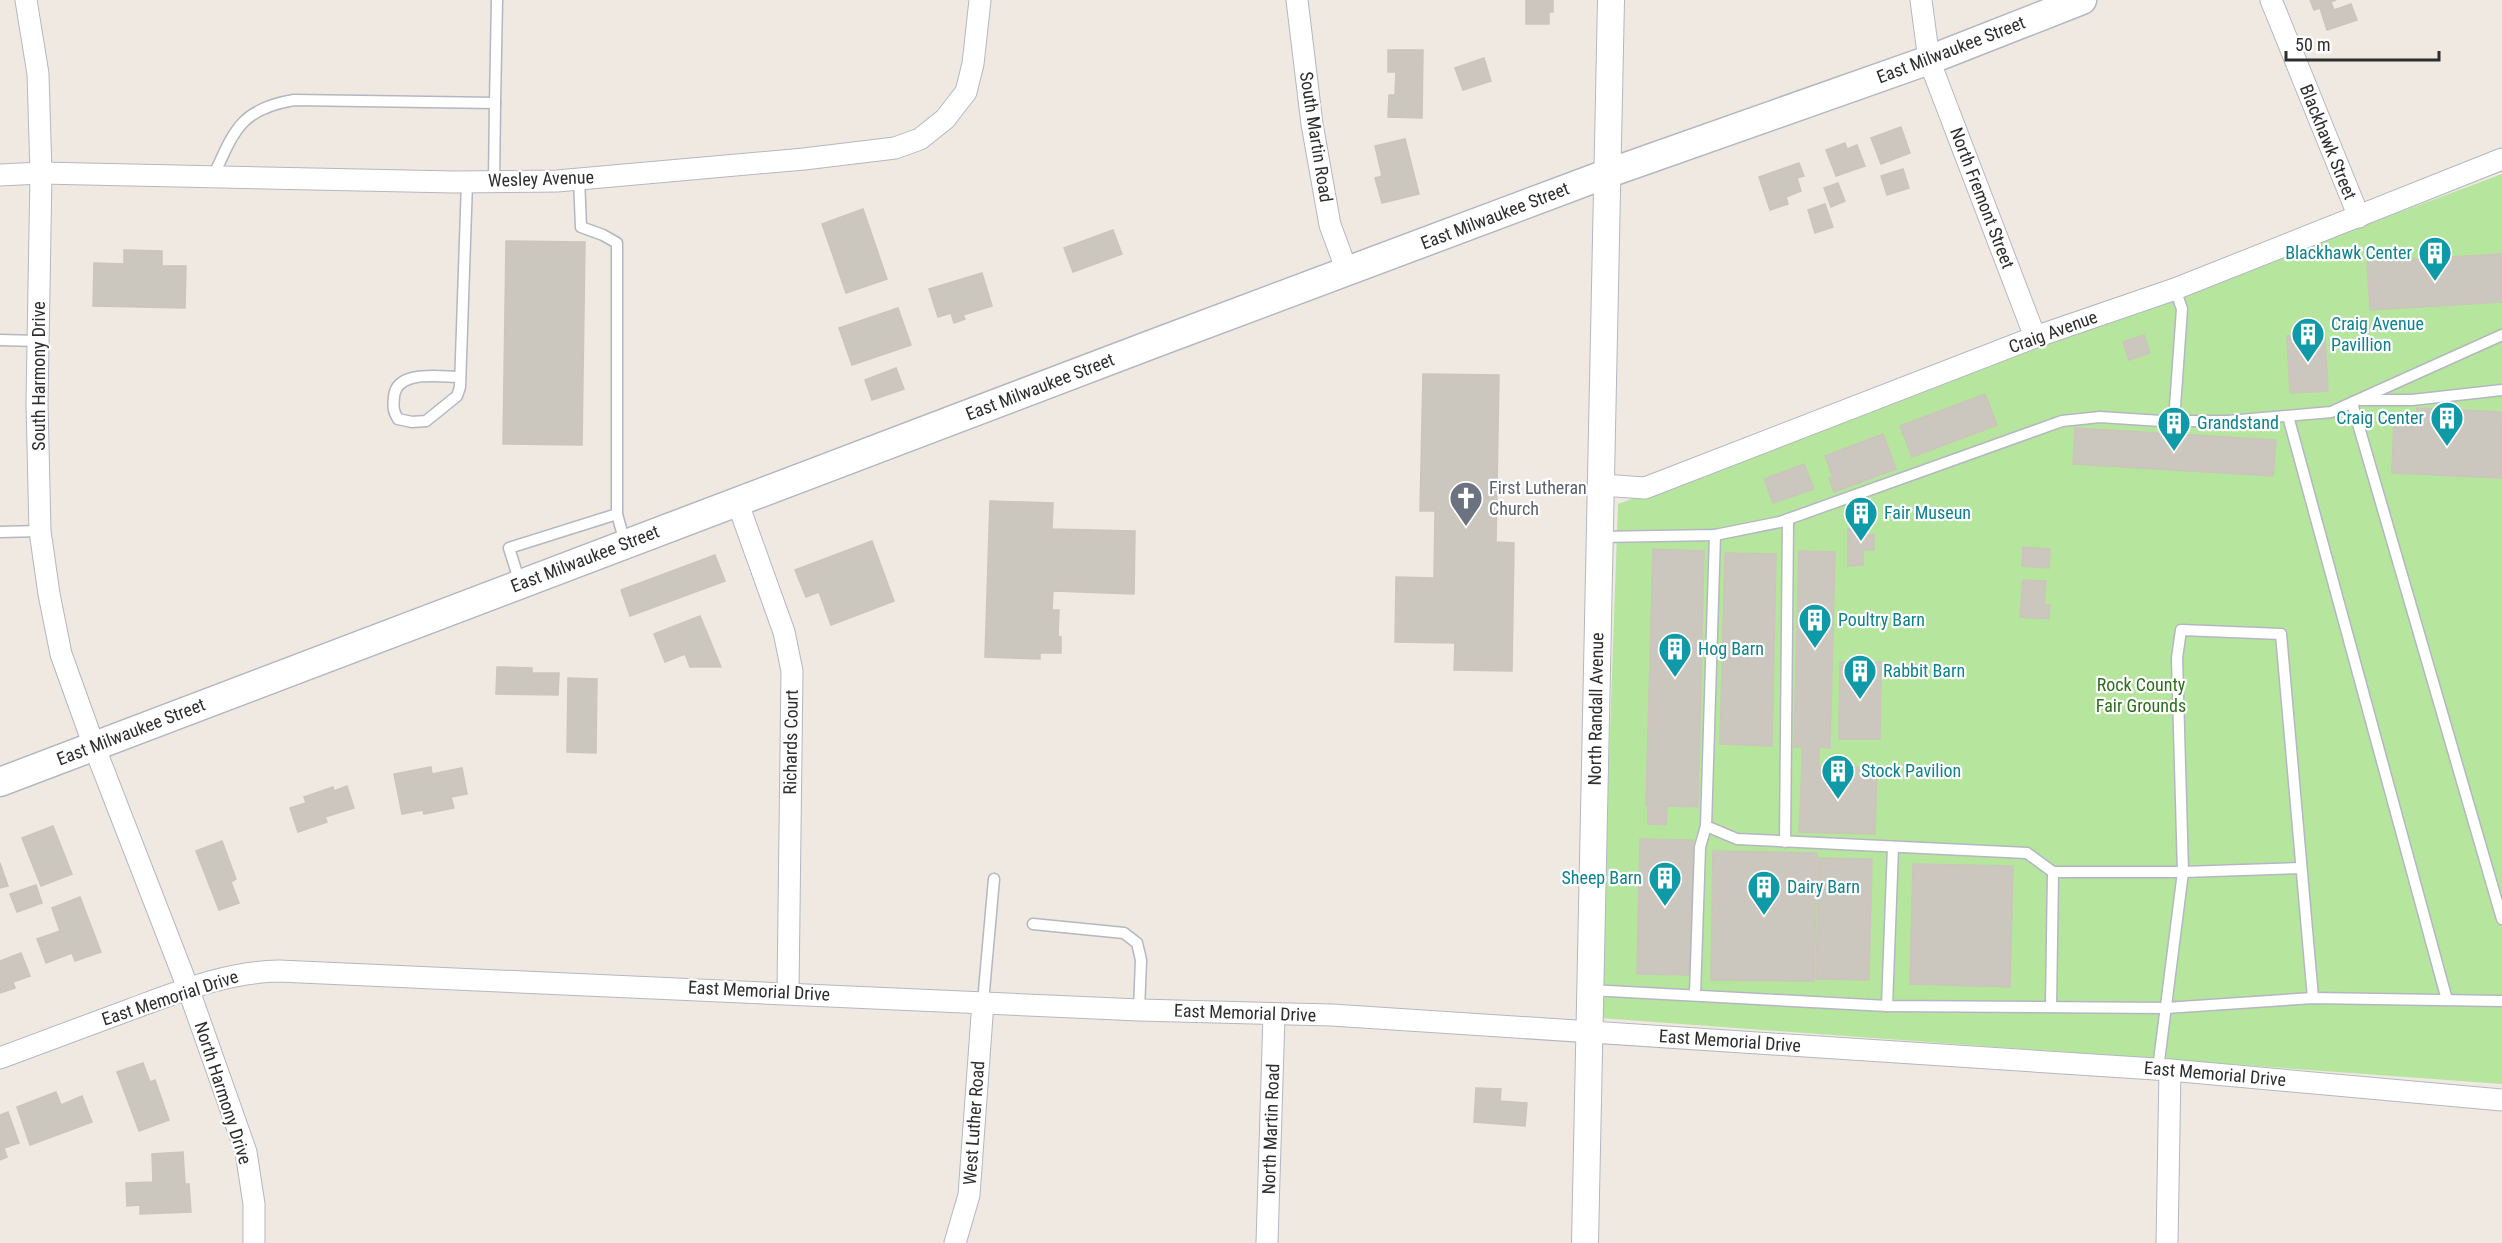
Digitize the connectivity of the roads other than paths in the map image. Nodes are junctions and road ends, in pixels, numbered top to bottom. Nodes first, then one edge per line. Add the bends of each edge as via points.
1 (26, 0) edge
2 (497, 0) edge
3 (980, 0) edge
4 (1297, 0) edge
5 (1611, 0) edge
6 (1921, 0) edge
7 (2082, 0) edge
8 (2271, 0) edge
9 (1929, 60) junction
10 (495, 103) junction
11 (2502, 159) edge
12 (41, 173) junction
13 (1606, 174) junction
14 (0, 175) edge
15 (213, 177) junction
16 (579, 178) junction
17 (467, 182) junction
18 (494, 182) junction
19 (2359, 217) junction
20 (1347, 271) junction
21 (2175, 289) junction
22 (2502, 335) edge
23 (2036, 337) junction
24 (0, 340) edge
25 (38, 340) junction
26 (460, 377) junction
27 (2502, 390) edge
28 (2354, 401) junction
29 (2288, 416) junction
30 (2174, 421) junction
31 (1601, 485) junction
32 (737, 501) junction
33 (617, 514) junction
34 (1788, 519) junction
35 (40, 531) junction
36 (0, 532) edge
37 (1715, 536) junction
38 (1600, 537) junction
39 (626, 544) junction
40 (520, 584) junction
41 (94, 747) junction
42 (0, 782) edge
43 (1706, 826) junction
44 (1785, 842) junction
45 (1893, 847) junction
46 (2301, 868) junction
47 (2053, 872) junction
48 (2183, 872) junction
49 (994, 879) dead end
50 (2502, 919) edge
51 (1033, 924) dead end
52 (188, 988) junction
53 (1589, 990) junction
54 (788, 992) junction
55 (1695, 995) junction
56 (2313, 998) junction
57 (2447, 1000) junction
58 (2502, 1001) edge
59 (983, 1002) junction
60 (1887, 1006) junction
61 (2051, 1007) junction
62 (2166, 1008) junction
63 (1139, 1010) junction
64 (1274, 1015) junction
65 (1588, 1032) junction
66 (0, 1058) edge
67 (2164, 1070) junction
68 (2502, 1100) edge
69 (254, 1243) edge
70 (955, 1243) edge
71 (1267, 1243) edge
72 (1585, 1243) edge
73 (2167, 1243) edge

1 - 12 street, South Harmony Drive via 38,74
2 - 10 lane
3 - 16 street, Wesley Avenue via 966,92 945,120 920,139 895,148 857,153
4 - 20 street, South Martin Road via 1312,124 1330,225
5 - 13 street, North Randall Avenue
6 - 9 street, North Fremont Street
7 - 9 main road, East Milwaukee Street
8 - 19 street, Blackhawk Street
9 - 13 main road, East Milwaukee Street
9 - 23 street, North Fremont Street
10 - 15 lane via 294,100 270,104 250,115 231,138
10 - 18 lane
11 - 19 street, Craig Avenue
12 - 14 street, Wesley Avenue
12 - 15 street, Wesley Avenue
12 - 25 street, South Harmony Drive
13 - 20 main road, East Milwaukee Street
13 - 31 street, North Randall Avenue
15 - 17 street, Wesley Avenue
16 - 18 street, Wesley Avenue
16 - 33 lane via 581,227 617,243
17 - 18 street, Wesley Avenue
17 - 26 lane
19 - 21 street, Craig Avenue
20 - 32 main road, East Milwaukee Street
21 - 23 street, Craig Avenue
21 - 30 lane via 2182,309
22 - 28 lane
23 - 31 street, Craig Avenue via 1645,488
24 - 25 lane
25 - 35 street, South Harmony Drive
26 - 26 lane via 457,396 426,421 398,419 393,410 394,391 401,381 413,377
27 - 28 lane via 2412,400
28 - 29 lane via 2331,412
28 - 50 lane
29 - 30 lane
29 - 57 lane
30 - 34 lane via 2100,417 2062,421
31 - 38 street, North Randall Avenue
32 - 39 main road, East Milwaukee Street
32 - 54 street, Richards Court via 784,632 792,670
33 - 39 lane
33 - 40 lane via 510,548
34 - 37 lane
34 - 44 lane
35 - 36 lane
35 - 41 street, South Harmony Drive via 61,654
37 - 38 lane
37 - 43 lane
38 - 53 street, North Randall Avenue
39 - 40 main road, East Milwaukee Street
40 - 41 main road, East Milwaukee Street
41 - 42 main road, East Milwaukee Street
41 - 52 street, North Harmony Drive
43 - 44 lane via 1737,839
43 - 55 lane via 1700,847
44 - 45 lane
45 - 47 lane via 2027,854
45 - 60 lane
46 - 48 lane
46 - 48 lane via 2281,634 2181,630 2177,658
46 - 56 lane
47 - 48 lane
47 - 61 lane
48 - 62 lane
49 - 59 lane
51 - 63 lane via 1124,933 1137,943 1141,960
52 - 54 street, East Memorial Drive via 227,976 279,971
52 - 66 street, East Memorial Drive
52 - 69 street, North Harmony Drive via 246,1152 254,1204
53 - 55 lane
53 - 65 street, North Randall Avenue
54 - 59 street, East Memorial Drive
55 - 60 lane
56 - 57 lane
56 - 62 lane
57 - 58 lane
59 - 63 street, East Memorial Drive
59 - 70 street, West Luther Road via 969,1195
60 - 61 lane
61 - 62 lane
62 - 67 lane
63 - 64 street, East Memorial Drive
64 - 65 street, East Memorial Drive via 1332,1015
64 - 71 street, North Martin Road
65 - 67 street, East Memorial Drive
65 - 72 street, North Randall Avenue
67 - 68 street, East Memorial Drive
67 - 73 street

